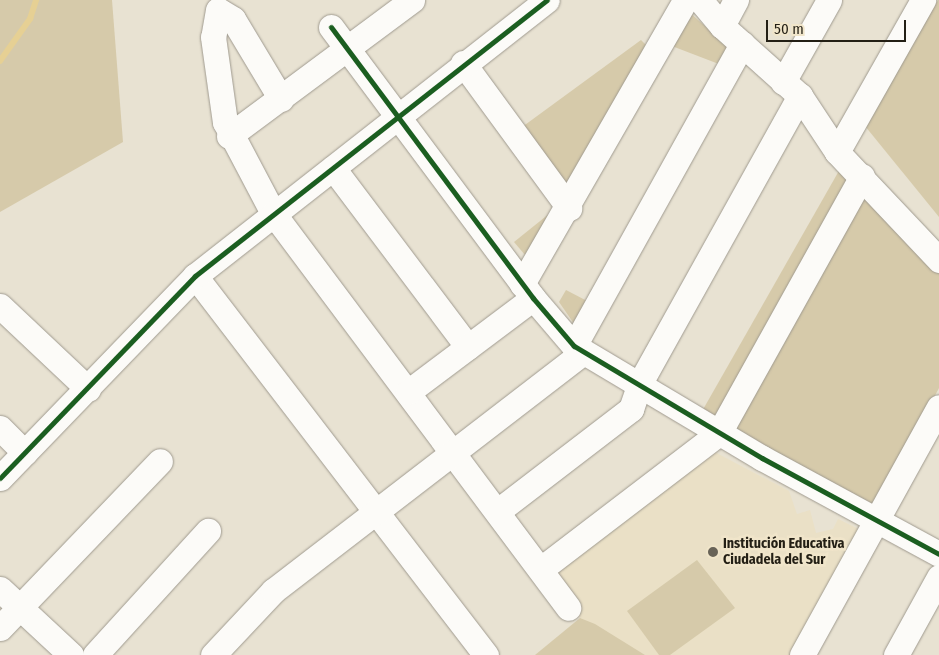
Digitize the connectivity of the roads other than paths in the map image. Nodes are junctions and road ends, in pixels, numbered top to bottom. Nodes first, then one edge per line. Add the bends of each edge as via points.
1 (412, 0) edge
2 (547, 0) edge
3 (685, 0) edge
4 (700, 0) edge
5 (736, 0) edge
6 (829, 0) edge
7 (923, 0) edge
8 (722, 26) junction
9 (330, 27) dead end
10 (742, 44) junction
11 (346, 49) junction
12 (463, 63) junction
13 (791, 89) junction
14 (281, 99) junction
15 (396, 117) junction
16 (229, 136) junction
17 (837, 152) junction
18 (333, 168) junction
19 (862, 176) junction
20 (569, 208) junction
21 (273, 213) junction
22 (939, 260) edge
23 (195, 276) junction
24 (528, 291) junction
25 (0, 306) edge
26 (468, 347) junction
27 (578, 349) junction
28 (640, 383) junction
29 (88, 390) junction
30 (408, 392) junction
31 (939, 407) edge
32 (0, 428) edge
33 (719, 433) junction
34 (453, 451) junction
35 (25, 453) junction
36 (160, 461) dead end
37 (0, 478) edge
38 (372, 510) junction
39 (498, 511) junction
40 (878, 520) junction
41 (208, 531) dead end
42 (939, 554) edge
43 (541, 569) junction
44 (939, 577) edge
45 (0, 589) edge
46 (20, 607) junction
47 (568, 608) dead end
48 (0, 628) edge
49 (71, 655) edge
50 (95, 655) edge
51 (213, 655) edge
52 (486, 655) edge
53 (802, 655) edge
54 (896, 655) edge

1 - 11 street
2 - 12 street
3 - 20 street
4 - 8 street
5 - 8 street
6 - 13 street
7 - 17 street
8 - 10 street
9 - 11 street
10 - 13 street
10 - 27 street
11 - 14 street
11 - 15 street
12 - 15 street
12 - 20 street
13 - 17 street
13 - 28 street
14 - 16 street
14 - 16 street via 233,20 218,10 213,37
15 - 18 street
15 - 24 street
16 - 21 street
17 - 19 street
18 - 21 street
18 - 26 street
19 - 22 street
19 - 33 street
20 - 24 street
21 - 23 street
21 - 30 street
23 - 29 street via 134,335
23 - 38 street
24 - 26 street
24 - 27 street
25 - 29 street
26 - 30 street
27 - 28 street
27 - 34 street
28 - 33 street
28 - 39 street via 631,409
29 - 35 street
30 - 34 street
31 - 40 street
32 - 35 street
33 - 40 street
33 - 43 street
34 - 38 street
34 - 39 street
35 - 37 street
36 - 46 street
38 - 51 street via 273,590
38 - 52 street
39 - 43 street
40 - 42 street
40 - 53 street
41 - 50 street
43 - 47 street
44 - 54 street
45 - 46 street
46 - 48 street
46 - 49 street

